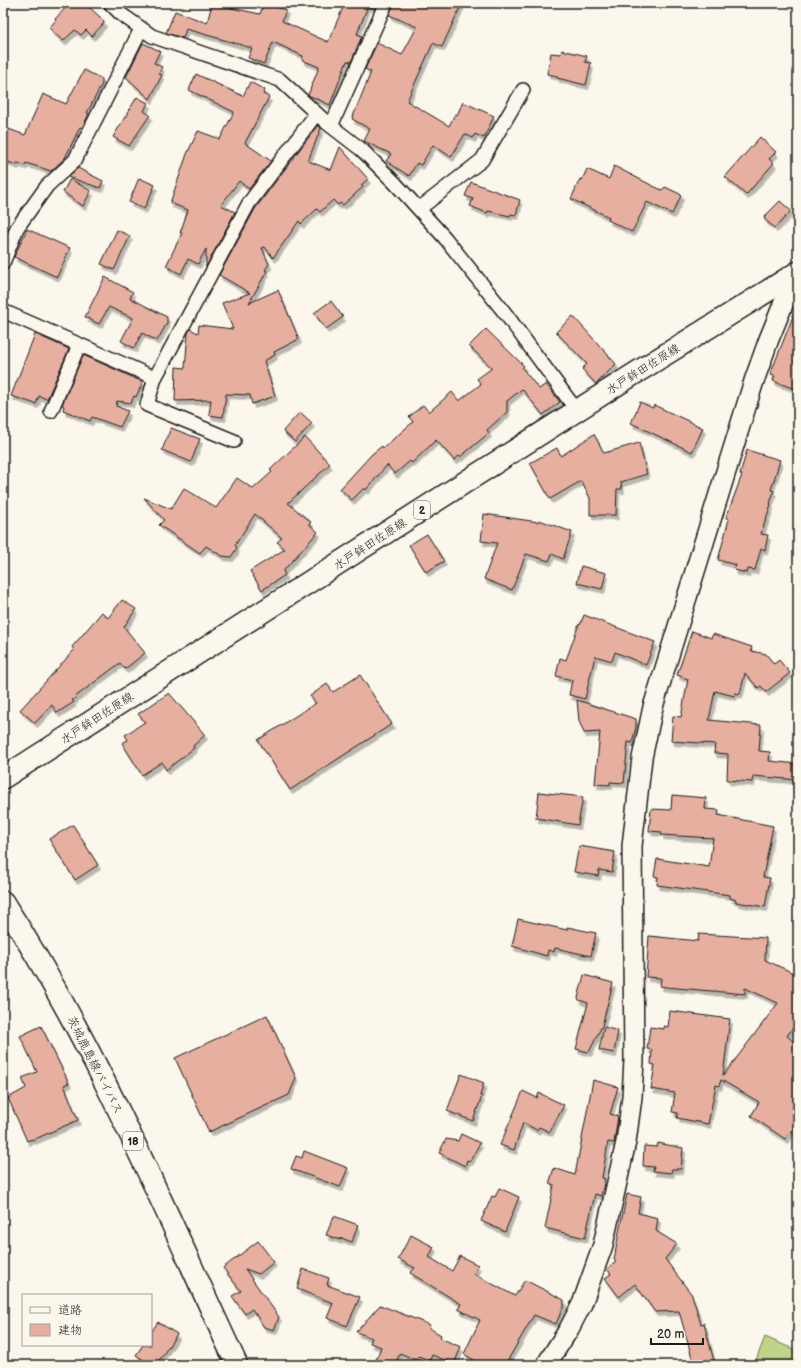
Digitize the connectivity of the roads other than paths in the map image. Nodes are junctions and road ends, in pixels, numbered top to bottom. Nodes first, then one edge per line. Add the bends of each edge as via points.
1 (110, 3) edge
2 (386, 3) edge
3 (141, 29) junction
4 (523, 90) dead end
5 (316, 114) junction
6 (330, 126) junction
7 (419, 210) junction
8 (3, 263) edge
9 (797, 273) edge
10 (3, 311) edge
11 (79, 345) junction
12 (155, 378) junction
13 (50, 411) dead end
14 (577, 411) junction
15 (234, 441) dead end
16 (3, 778) edge
17 (3, 902) edge
18 (238, 1365) edge
19 (546, 1365) edge

1 - 3 street
2 - 6 street
3 - 5 street via 152,36 280,80
3 - 8 street via 76,160 47,186 17,228
4 - 7 street via 482,160
5 - 6 street
5 - 12 street via 249,203
6 - 7 street via 362,150
7 - 14 street via 445,238 505,313
9 - 14 main road, 水戸鉾田佐原線 / 2
9 - 19 street via 768,338 653,707 642,758 632,846 634,1060 626,1142 603,1245 569,1329
10 - 11 street
11 - 12 street
11 - 13 street
12 - 15 street via 147,406
14 - 16 main road, 水戸鉾田佐原線 / 2
17 - 18 main road, 茨城鹿島線バイパス / 18 via 38,956 115,1102

